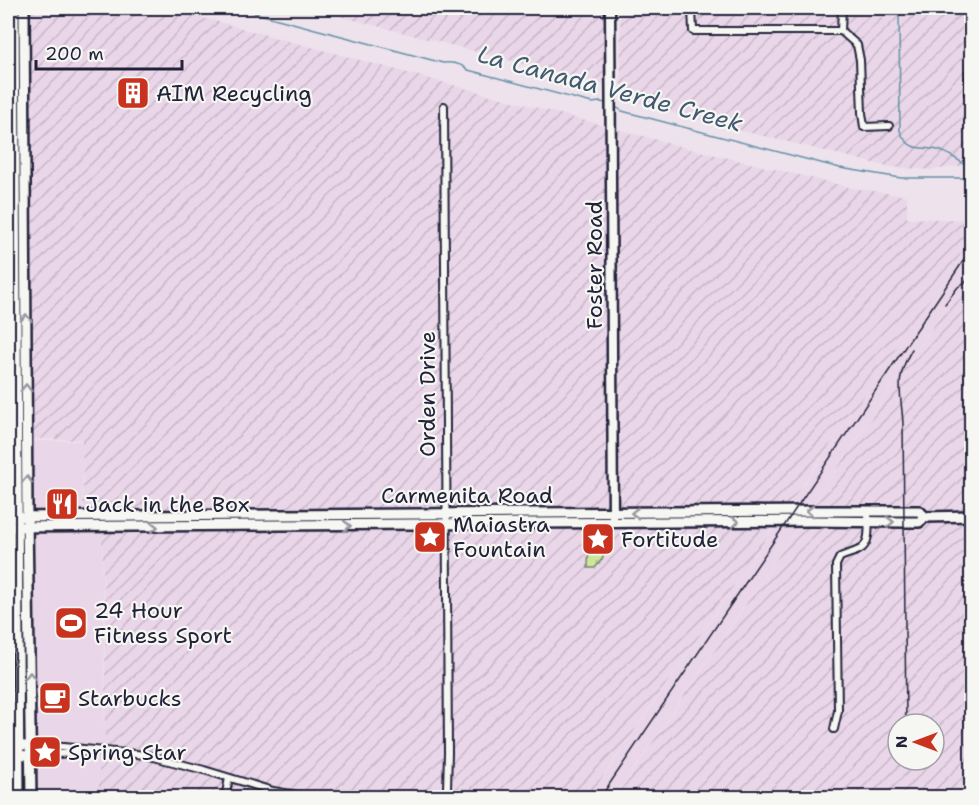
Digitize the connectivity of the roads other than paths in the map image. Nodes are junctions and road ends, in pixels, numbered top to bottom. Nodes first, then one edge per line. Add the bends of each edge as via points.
1 (14, 8) edge
2 (24, 8) edge
3 (610, 8) edge
4 (692, 8) edge
5 (842, 8) edge
6 (842, 31) junction
7 (972, 45) edge
8 (968, 94) dead end
9 (444, 106) dead end
10 (889, 126) dead end
11 (868, 512) junction
12 (446, 514) junction
13 (312, 515) junction
14 (972, 516) edge
15 (925, 517) junction
16 (613, 518) junction
17 (17, 522) edge
18 (868, 522) junction
19 (446, 525) junction
20 (312, 526) junction
21 (834, 729) dead end
22 (8, 744) edge
23 (19, 750) junction
24 (31, 751) junction
25 (8, 753) edge
26 (230, 778) junction
27 (19, 798) edge
28 (32, 798) edge
29 (225, 798) edge
30 (314, 798) edge
31 (439, 798) edge

1 - 17 main road
17 -> 2 main road
3 - 16 street, Foster Road
4 - 6 street via 693,31
5 - 6 street
6 - 10 street via 857,45 864,128
7 - 8 street
9 - 12 street, Orden Drive
11 - 15 main road, Carmenita Road via 919,511
11 -> 16 main road, Carmenita Road via 760,511
11 - 18 street
12 - 13 main road, Carmenita Road
12 - 16 main road, Carmenita Road
12 - 19 street, Orden Drive
13 - 17 main road, Carmenita Road
13 - 20 main road
14 - 15 main road, Carmenita Road
18 -> 15 main road, Carmenita Road via 919,522
16 -> 18 main road, Carmenita Road
16 - 19 main road, Carmenita Road
17 -> 20 main road, Carmenita Road
17 - 23 main road
24 -> 17 main road
18 - 21 street via 865,546 840,557 836,565 838,711
20 -> 19 main road, Carmenita Road
19 - 31 street, Orden Drive via 447,789
22 - 23 street
23 - 24 street
23 - 25 street
23 - 27 main road
24 - 26 street via 146,755
24 - 28 main road
26 - 29 street
26 - 30 street

